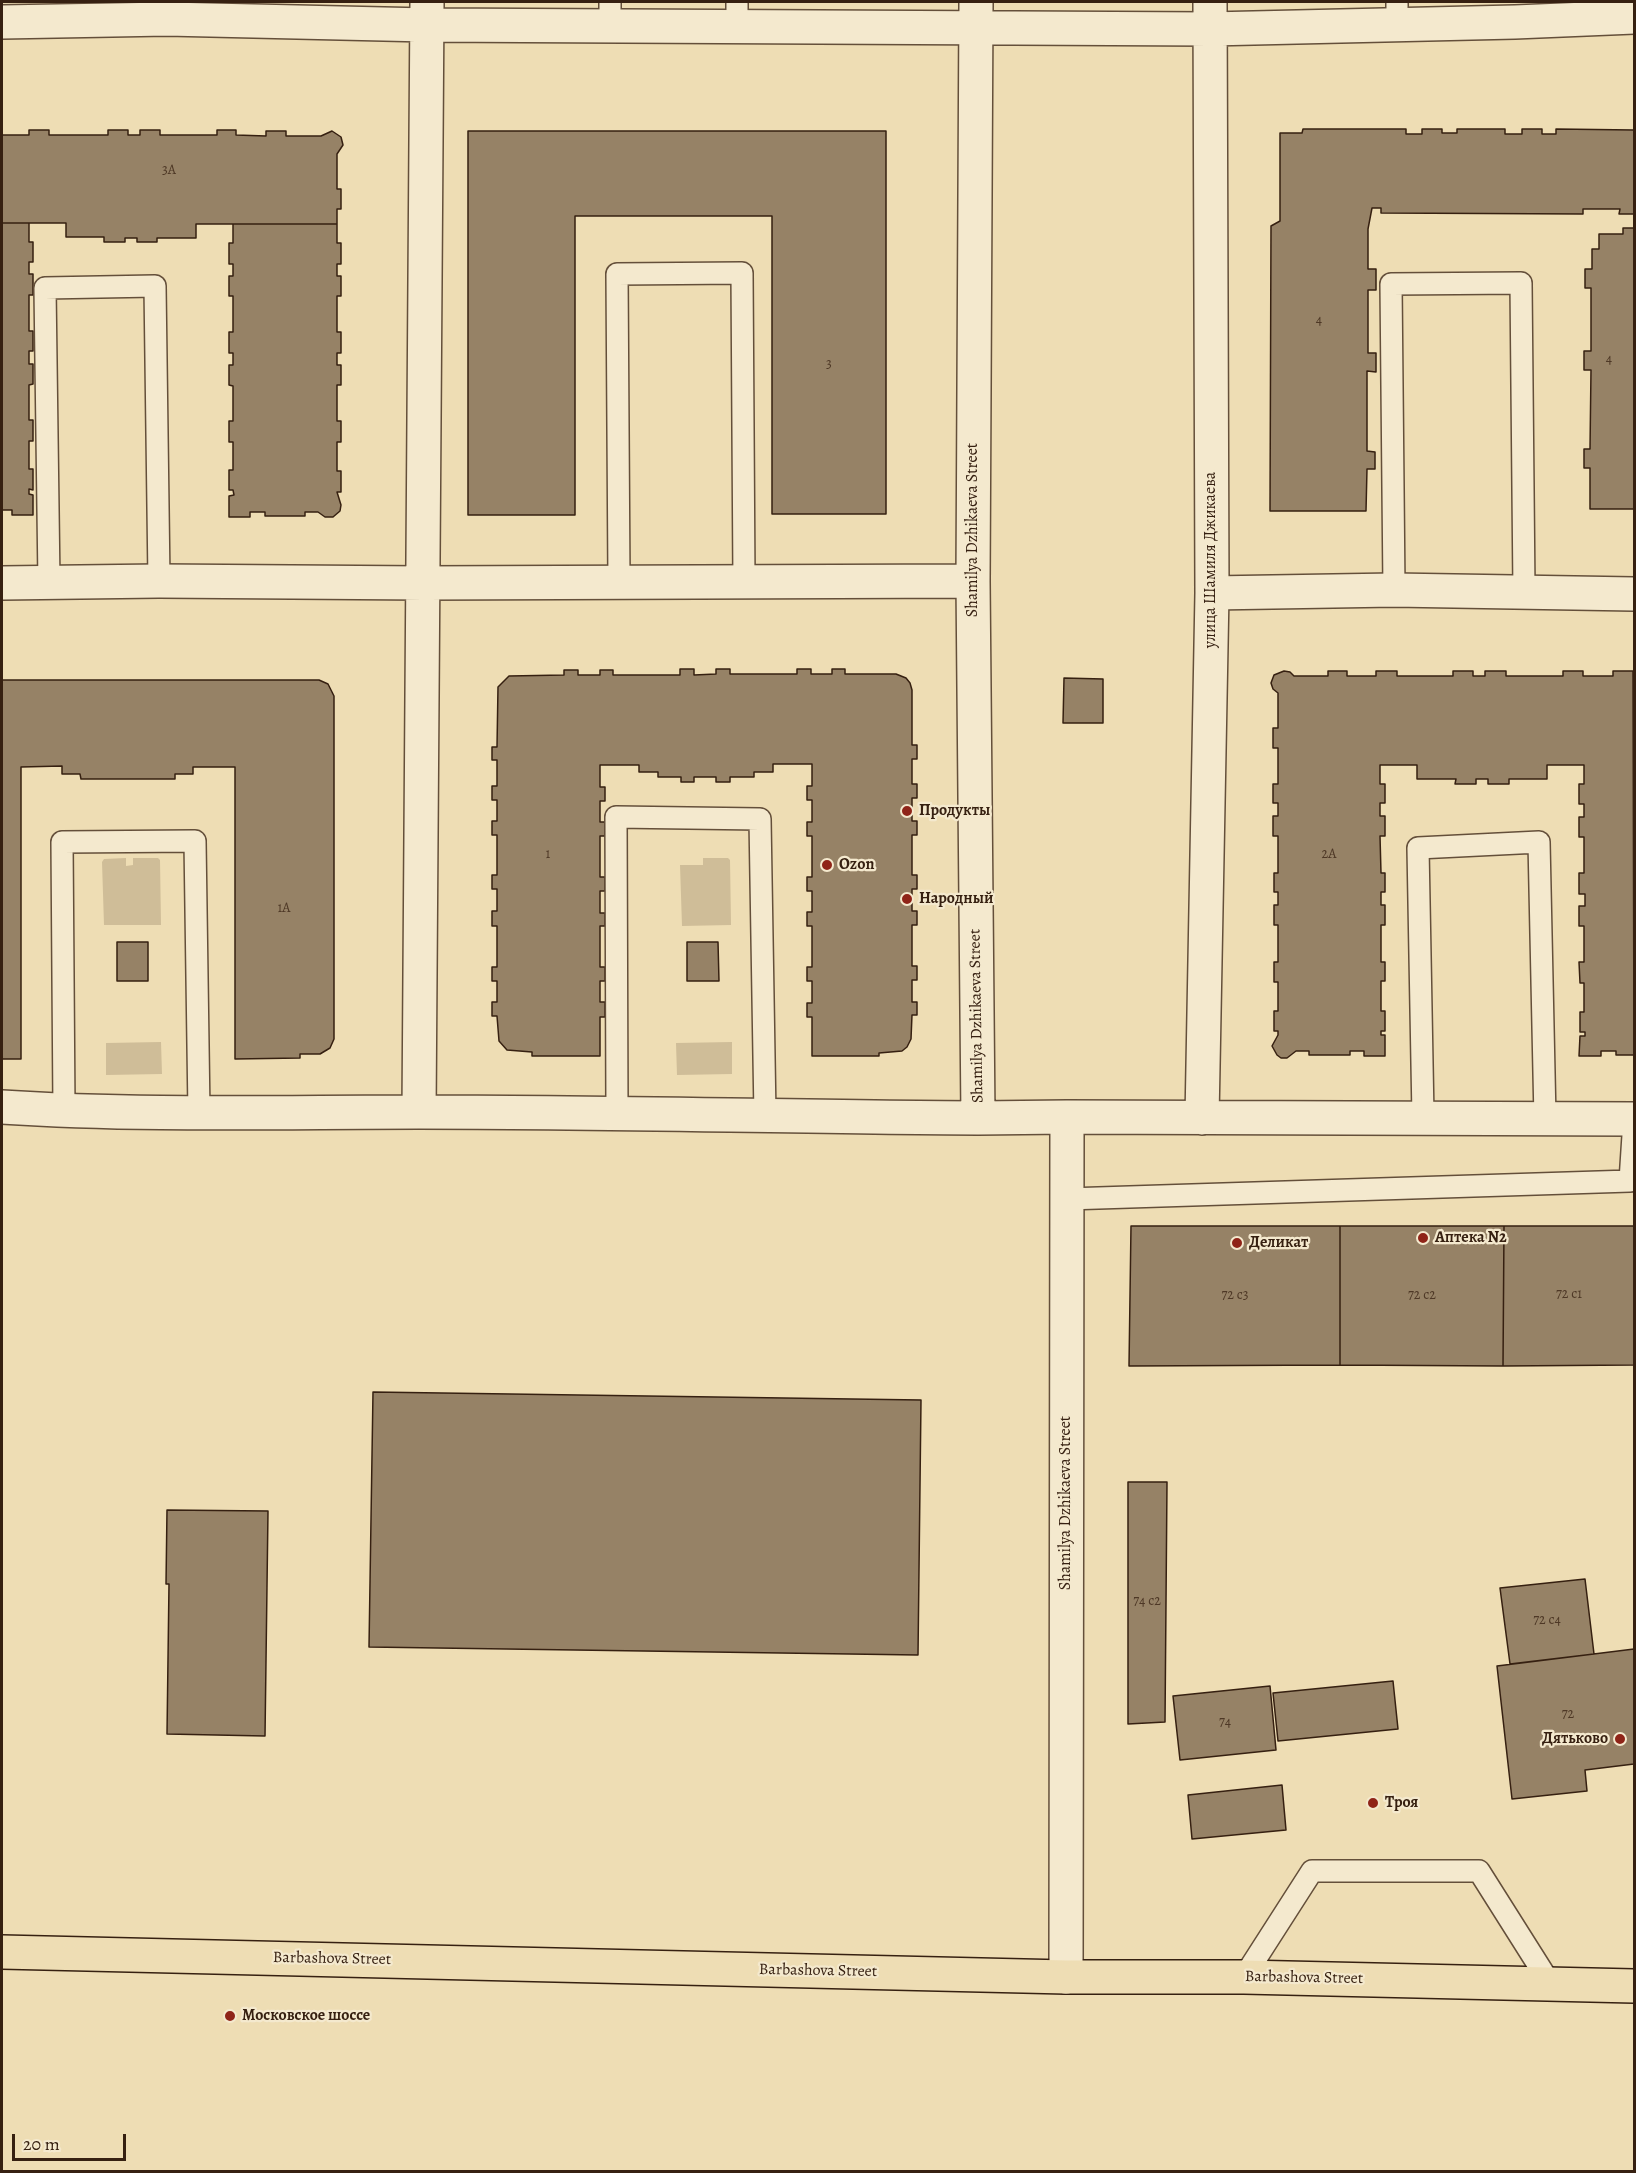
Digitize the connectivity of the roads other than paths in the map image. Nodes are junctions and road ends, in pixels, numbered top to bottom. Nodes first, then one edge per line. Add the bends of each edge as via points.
1 (167, 10) edge
2 (39, 12) edge
3 (1397, 12) edge
4 (1515, 12) edge
5 (427, 13) edge
6 (610, 14) edge
7 (737, 14) edge
8 (976, 15) edge
9 (1210, 15) edge
10 (1635, 17) edge
11 (2, 22) edge
12 (159, 580) junction
13 (973, 581) junction
14 (620, 582) junction
15 (2, 583) edge
16 (49, 583) junction
17 (424, 583) junction
18 (744, 583) junction
19 (1394, 590) junction
20 (1524, 592) junction
21 (1212, 593) junction
22 (1635, 594) edge
23 (2, 1107) edge
24 (64, 1111) junction
25 (419, 1112) junction
26 (200, 1113) junction
27 (617, 1113) junction
28 (765, 1116) junction
29 (1067, 1117) junction
30 (1423, 1117) junction
31 (978, 1118) junction
32 (1202, 1118) junction
33 (1545, 1119) junction
34 (1634, 1120) edge
35 (1067, 1199) junction
36 (2, 1952) edge
37 (1066, 1977) junction
38 (1244, 1977) junction
39 (1551, 1985) junction
40 (1635, 1986) edge

1 - 2 street
1 - 5 street
2 - 11 street
3 - 4 street
3 - 9 street
4 - 10 street
5 - 6 street
5 - 17 street
6 - 7 street
7 - 8 street
8 - 9 street
8 - 13 street, Shamilya Dzhikaeva Street
9 - 21 street, улица Шамиля Джикаева
12 - 16 street
12 - 16 lane via 154,286 45,288
12 - 17 street
13 - 18 street
13 - 31 street, Shamilya Dzhikaeva Street
14 - 17 street
14 - 18 street
14 - 18 lane via 617,274 742,273
15 - 16 street
17 - 25 street
19 - 20 street
19 - 20 lane via 1391,284 1521,283
19 - 21 street
20 - 22 street
21 - 32 street, улица Шамиля Джикаева
23 - 24 street
24 - 26 street
24 - 26 lane via 62,842 195,841
25 - 26 street
25 - 27 street
27 - 28 street
27 - 28 lane via 616,817 760,819
28 - 31 street
29 - 31 street, Shamilya Dzhikaeva Street
29 - 32 street
29 - 35 street, Shamilya Dzhikaeva Street
30 - 32 street
30 - 33 street
30 - 33 lane via 1418,848 1539,842
33 - 34 street
34 - 35 lane via 1630,1181
35 - 37 street, Shamilya Dzhikaeva Street
36 - 37 main road, Barbashova Street
37 - 38 main road, Barbashova Street
38 - 39 main road, Barbashova Street
38 - 39 lane via 1312,1871 1479,1871
39 - 40 main road, Barbashova Street

